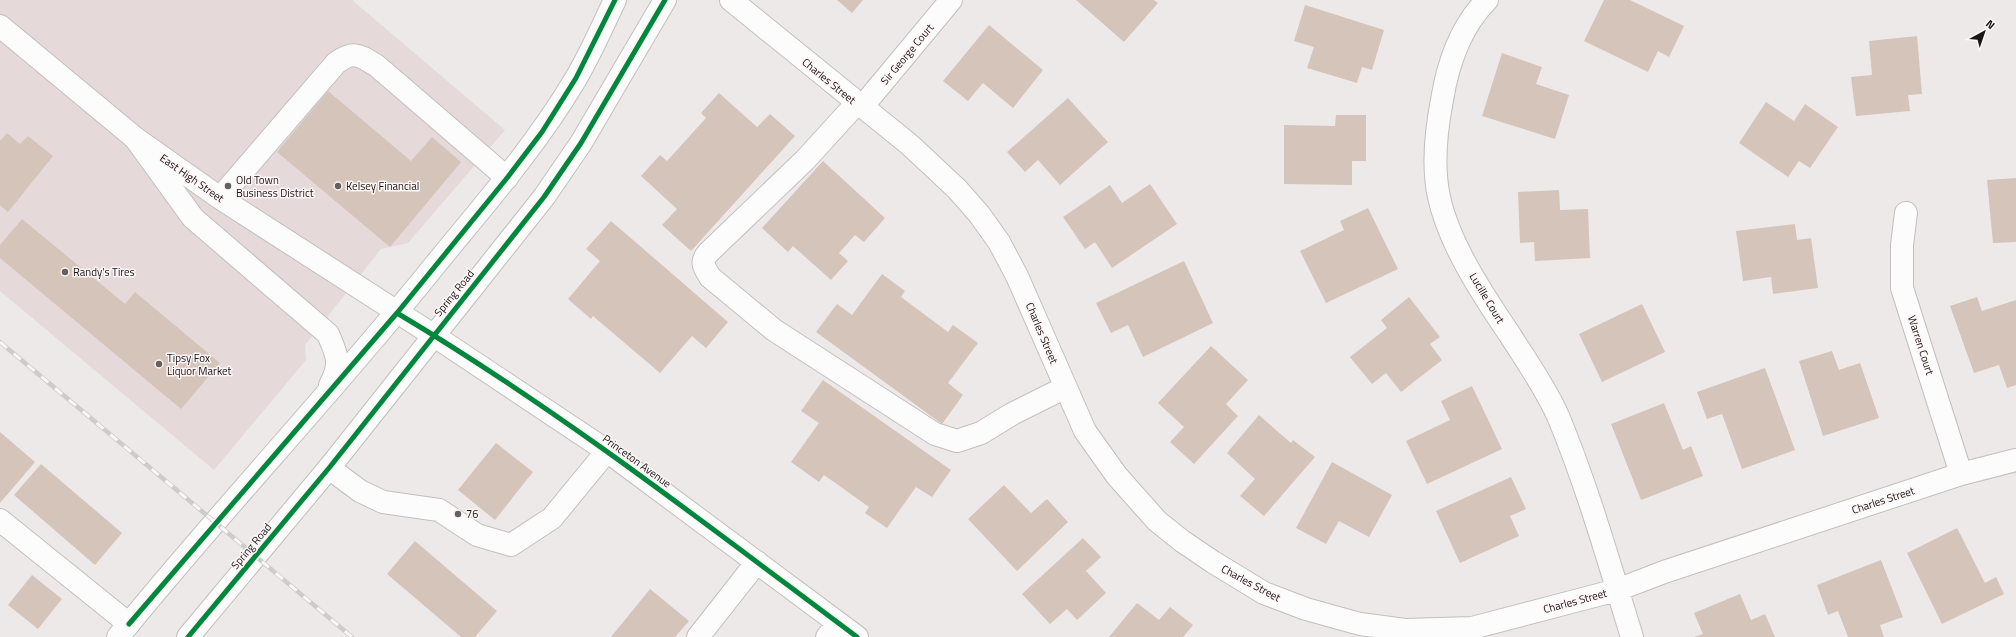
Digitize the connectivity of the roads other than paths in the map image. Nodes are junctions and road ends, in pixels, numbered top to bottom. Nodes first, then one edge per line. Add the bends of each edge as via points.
1 (615, 0) edge
2 (665, 0) edge
3 (731, 0) edge
4 (951, 0) edge
5 (1487, 0) edge
6 (0, 26) edge
7 (859, 105) junction
8 (135, 138) junction
9 (507, 178) junction
10 (220, 198) junction
11 (1906, 213) dead end
12 (396, 313) junction
13 (433, 335) junction
14 (1066, 387) junction
15 (310, 412) junction
16 (607, 451) junction
17 (2016, 460) edge
18 (329, 468) junction
19 (1961, 474) junction
20 (0, 520) edge
21 (756, 562) junction
22 (1617, 590) junction
23 (124, 630) edge
24 (832, 630) edge
25 (188, 637) edge
26 (698, 637) edge
27 (857, 637) edge
28 (1632, 637) edge

1 - 9 street via 576,78 542,132
2 - 13 street, Spring Road via 581,143 544,197
3 - 7 street, Charles Street
4 - 7 street, Sir George Court
5 - 22 street, Lucille Court via 1465,30 1453,53 1445,81 1436,143 1439,196 1446,221 1462,256 1540,382 1557,415 1587,492
6 - 8 street, East High Street
7 - 14 street, Charles Street via 910,145 957,189 979,214 999,242 1017,276
7 - 14 street, Sir George Court via 708,253 703,259 703,265 710,276 774,330 935,434 956,441 981,433
8 - 10 street, East High Street
8 - 15 street via 193,218 328,334 337,354 338,367 331,383
9 - 10 street via 377,66 360,56 347,55 336,63
9 - 12 street
10 - 12 street, East High Street
11 - 19 street, Warren Court via 1902,245 1902,288
12 - 13 street, Princeton Avenue
12 - 15 street
13 - 16 street, Princeton Avenue
13 - 18 street, Spring Road
14 - 22 street, Charles Street via 1085,431 1117,476 1157,520 1213,562 1264,592 1306,610 1360,624 1405,630 1472,628
15 - 23 street
16 - 18 street via 552,518 511,545 477,535 439,510 383,502 360,491
16 - 21 street, Princeton Avenue
17 - 19 street, Charles Street
18 - 25 street, Spring Road
19 - 22 street, Charles Street via 1664,572
20 - 23 street
21 - 24 street, Princeton Avenue
21 - 26 street
22 - 28 street, Lucille Court
24 - 27 street, Princeton Avenue

